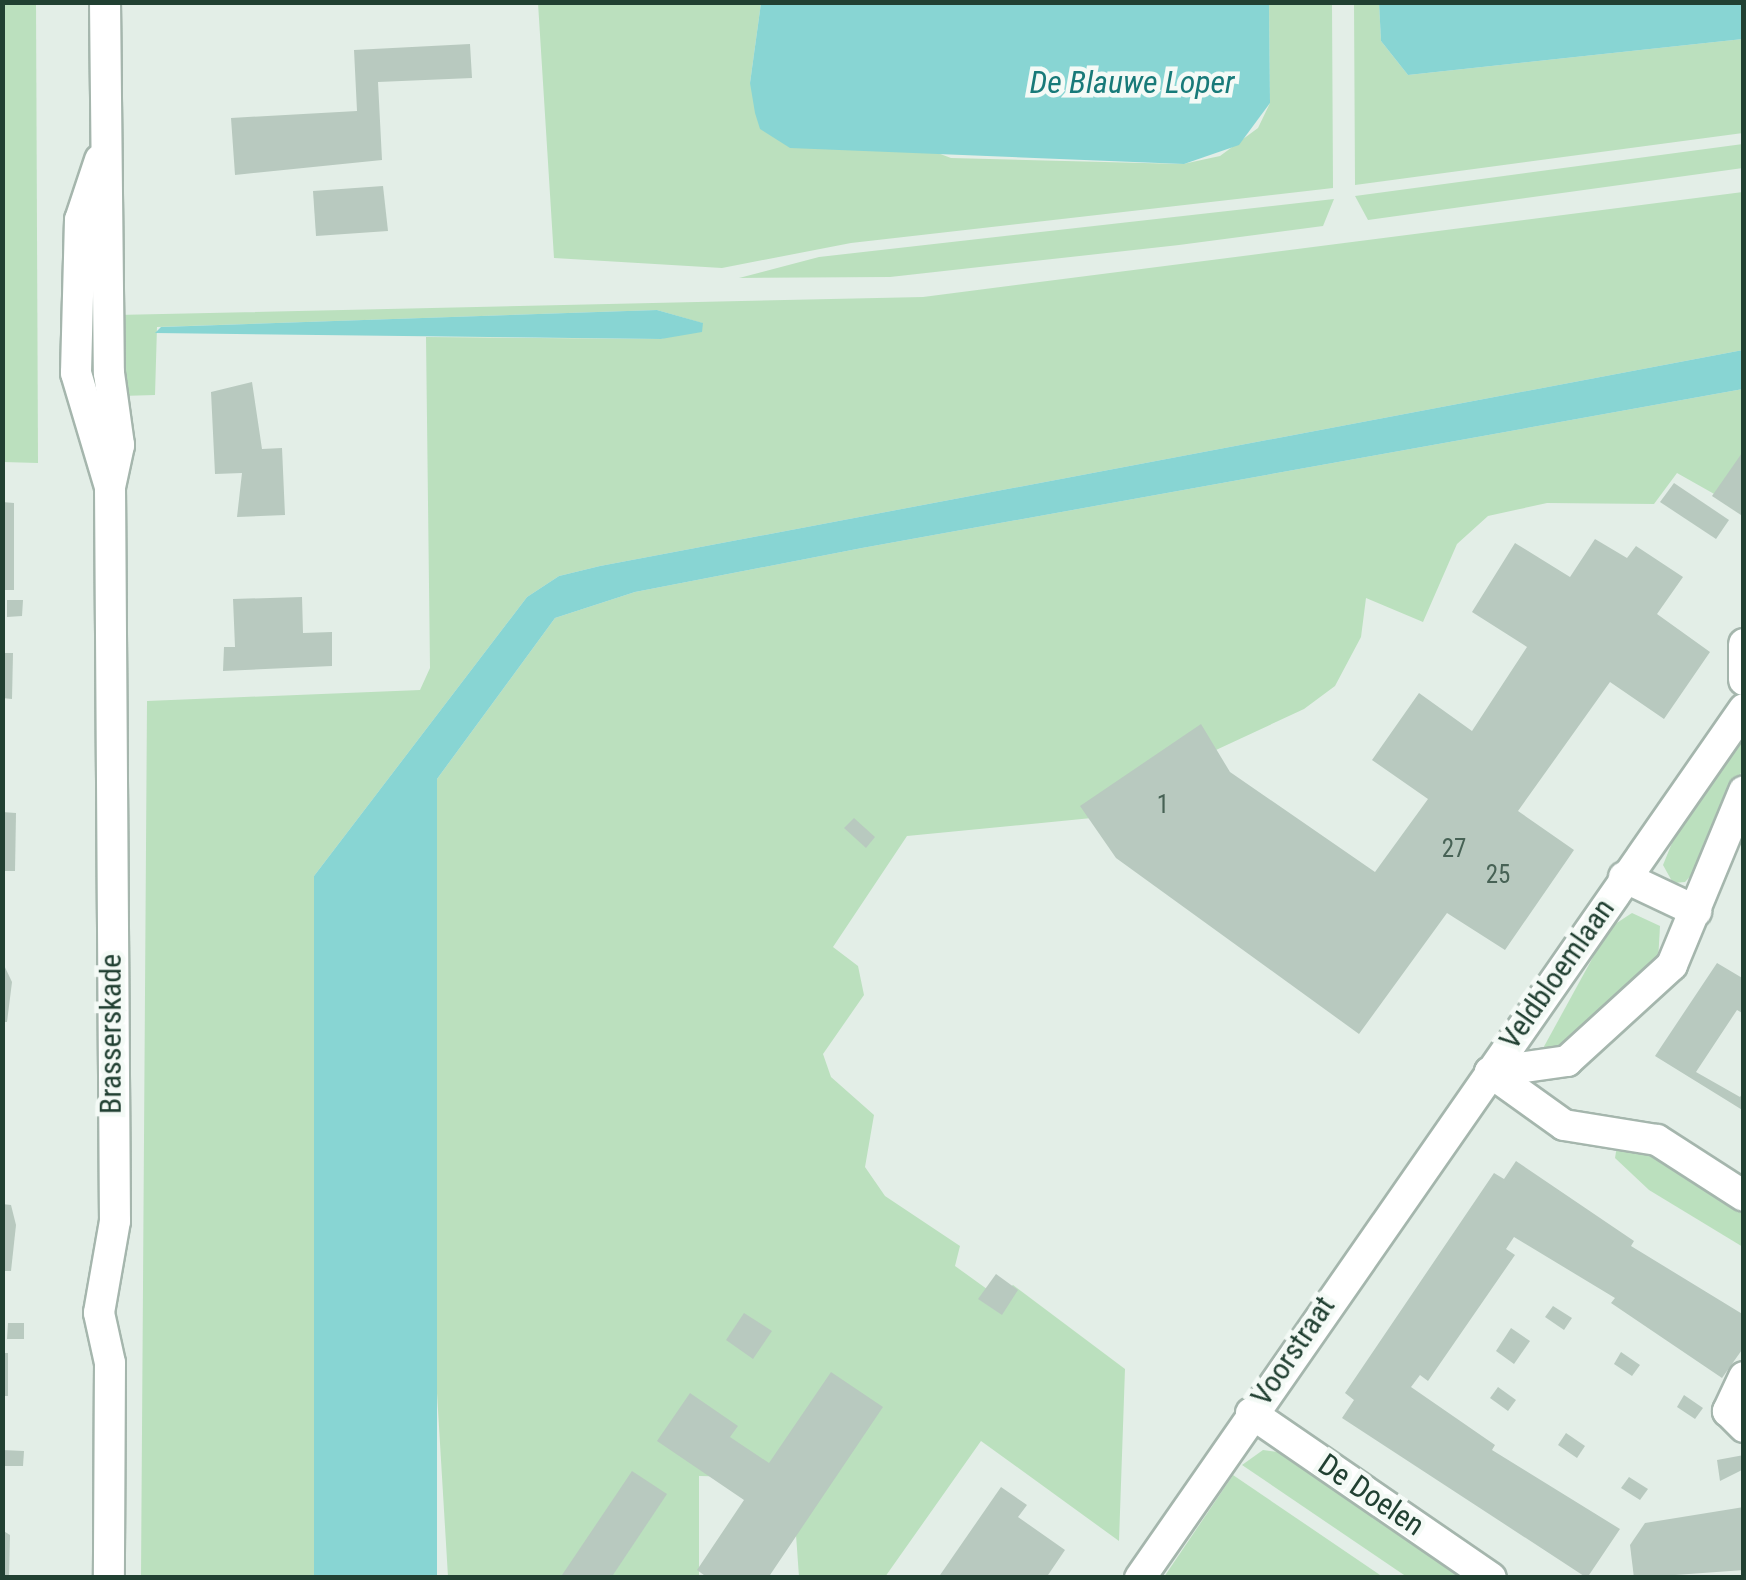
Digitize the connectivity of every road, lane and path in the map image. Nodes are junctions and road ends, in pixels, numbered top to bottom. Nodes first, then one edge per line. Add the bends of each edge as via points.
1 (105, 2) edge
2 (1744, 644) edge
3 (1744, 680) edge
4 (1744, 710) edge
5 (1744, 791) edge
6 (1624, 877) junction
7 (1696, 911) junction
8 (1490, 1072) junction
9 (1447, 1125) joint
10 (1744, 1196) edge
11 (1744, 1377) edge
12 (1251, 1413) junction
13 (1744, 1427) edge
14 (109, 1578) edge
15 (1140, 1578) edge
16 (1492, 1578) edge

1 - 14 street, Brasserskade via 103,154 119,445 110,488 115,1221 99,1313 110,1363
2 - 3 street
4 - 6 street, Veldbloemlaan
5 - 7 street, Veldbloemlaan
6 - 7 street, Veldbloemlaan
6 - 8 street, Veldbloemlaan
7 - 8 street, Veldbloemlaan via 1672,965 1567,1060
8 - 9 street, Veldbloemlaan
8 - 10 street via 1564,1124 1657,1140
9 - 12 street, Voorstraat
11 - 13 street via 1728,1411
12 - 15 street, Voorstraat
12 - 16 street, De Doelen

